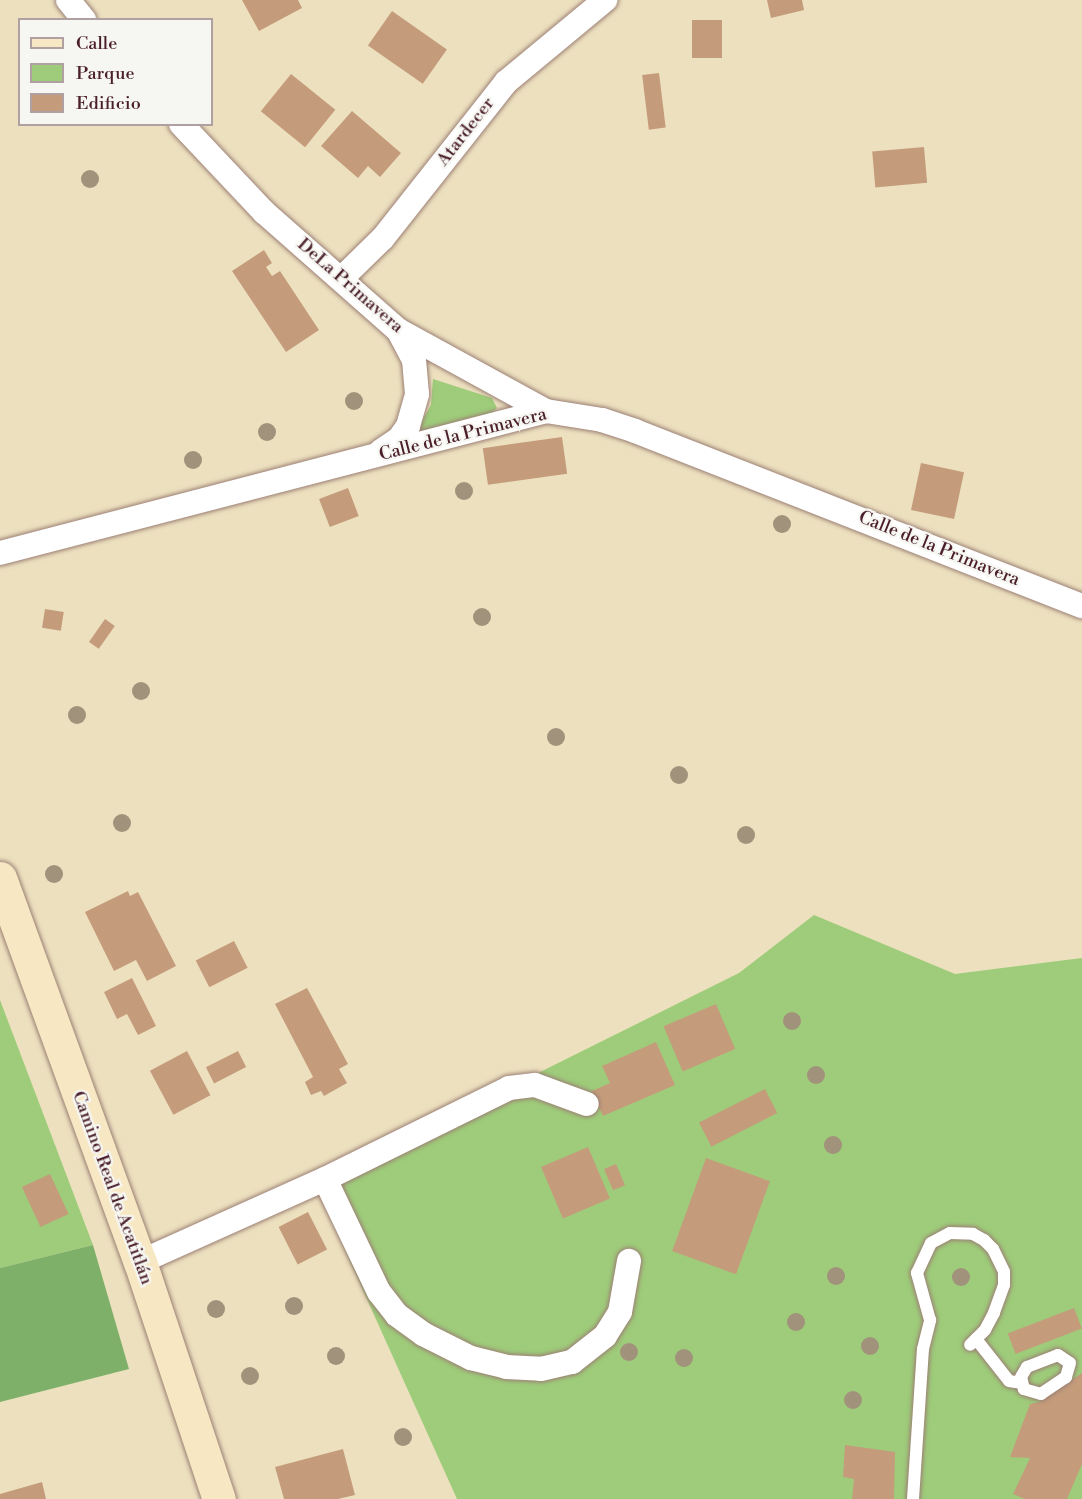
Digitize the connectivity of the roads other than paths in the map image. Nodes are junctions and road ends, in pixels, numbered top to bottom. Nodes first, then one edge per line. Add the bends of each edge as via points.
1 (68, 0) edge
2 (605, 0) edge
3 (82, 18) edge
4 (183, 126) edge
5 (342, 278) junction
6 (398, 330) junction
7 (546, 411) junction
8 (361, 459) junction
9 (0, 554) edge
10 (1082, 606) edge
11 (0, 878) edge
12 (587, 1104) dead end
13 (325, 1179) junction
14 (628, 1261) dead end
15 (140, 1262) junction
16 (1021, 1383) dead end
17 (219, 1499) edge
18 (913, 1499) edge

1 - 3 street
2 - 5 street, Atardecer via 506,82 383,238
4 - 5 street, DeLa Primavera via 264,212
5 - 6 street, DeLa Primavera
6 - 7 street, DeLa Primavera
6 - 8 street via 408,344 417,377 414,410 399,439
7 - 8 street, Calle de la Primavera
7 - 10 street, Calle de la Primavera via 602,420 635,431
8 - 9 street, Calle de la Primavera
11 - 15 main road, Camino Real de Acatitlán
12 - 13 street via 535,1085 509,1088
13 - 14 street via 379,1292 397,1315 423,1334 471,1358 506,1367 541,1369 572,1362 605,1336 620,1312
13 - 15 street
15 - 17 main road, Camino Real de Acatitlán
16 - 18 lane via 1010,1381 973,1342 985,1330 1000,1296 1004,1272 993,1249 967,1233 950,1233 931,1243 917,1273 929,1311 930,1330 923,1349

